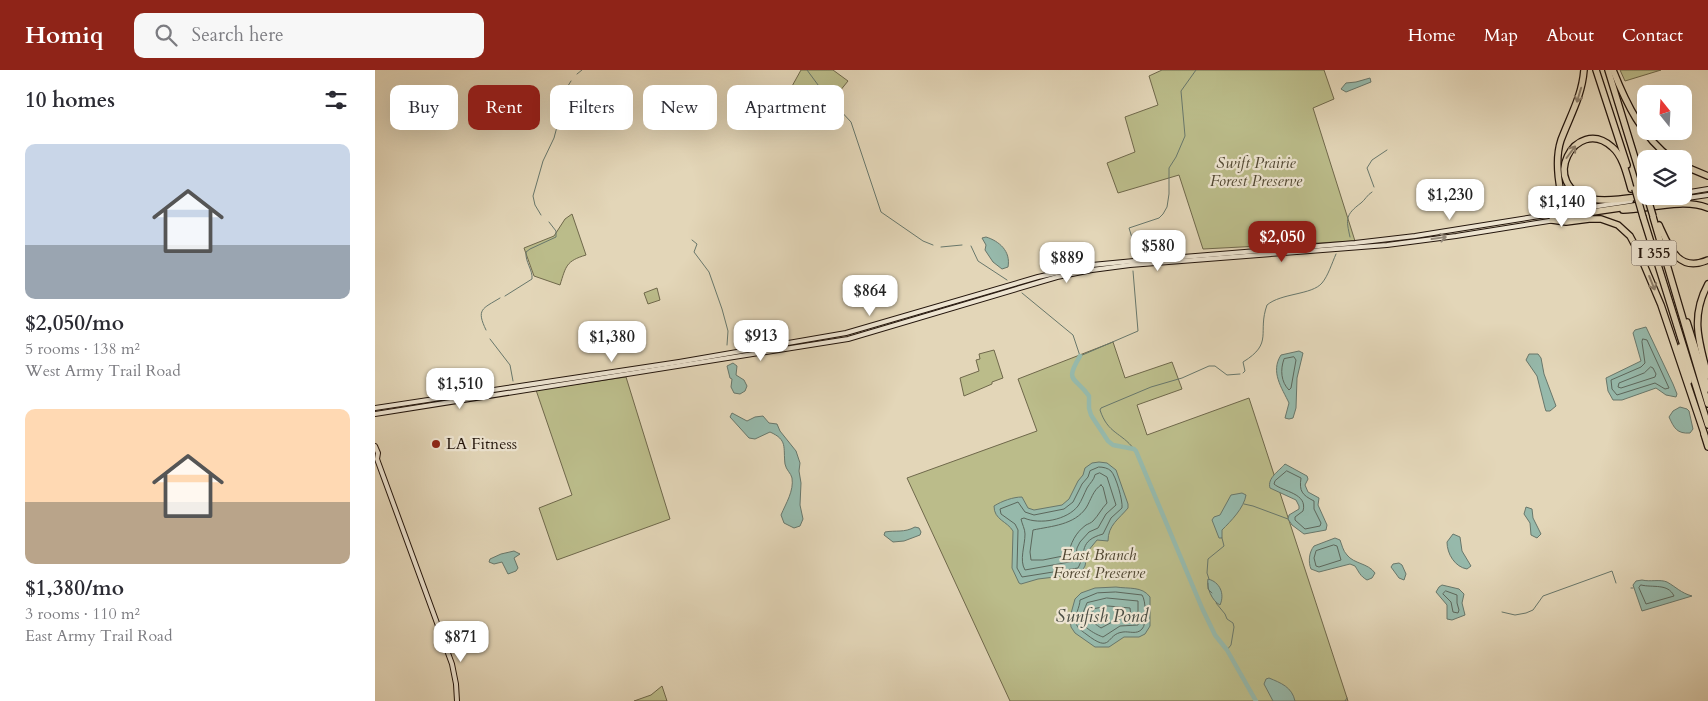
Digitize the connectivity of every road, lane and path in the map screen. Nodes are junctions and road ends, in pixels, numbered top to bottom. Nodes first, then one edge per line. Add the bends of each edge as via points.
1 (1584, 70) edge
2 (1596, 70) edge
3 (1607, 70) edge
4 (1613, 70) edge
5 (1662, 150) edge
6 (1637, 165) edge
7 (1692, 169) edge
8 (1708, 176) edge
9 (1633, 189) junction
10 (1708, 189) edge
11 (1692, 192) edge
12 (1637, 195) edge
13 (1708, 195) edge
14 (1692, 197) edge
15 (1637, 200) edge
16 (1563, 203) junction
17 (1641, 205) edge
18 (1645, 205) edge
19 (1649, 205) edge
20 (1708, 208) edge
21 (1616, 210) junction
22 (1566, 211) junction
23 (1653, 217) junction
24 (1551, 218) junction
25 (1660, 239) junction
26 (1135, 260) junction
27 (1708, 260) edge
28 (1130, 265) junction
29 (1708, 284) edge
30 (1665, 289) junction
31 (957, 301) junction
32 (955, 307) junction
33 (1708, 376) edge
34 (1708, 389) edge
35 (1708, 404) edge
36 (375, 408) edge
37 (375, 414) edge
38 (1708, 426) edge
39 (1705, 436) junction
40 (375, 446) edge
41 (1708, 447) edge
42 (376, 457) edge
43 (457, 701) edge

1 -> 16 highway via 1579,98 1558,154
2 - 9 highway, I 355
3 - 6 highway, I 355
4 - 5 highway via 1634,117
7 - 8 highway
12 -> 9 highway via 1604,200 1579,194 1565,176 1564,162 1576,144 1585,140 1608,143 1619,155
9 - 30 highway, I 355, bridge
10 - 11 main road
13 - 14 main road
15 - 22 main road
16 - 22 highway
16 - 24 highway
17 - 22 highway via 1572,215
18 - 21 main road
19 - 23 highway, I 355, bridge
20 - 21 highway via 1685,204
21 - 24 main road
22 - 24 main road
23 - 25 highway, I 355
23 - 27 highway via 1677,258 1692,263
24 - 26 main road via 1355,244
28 -> 24 main road via 1387,245
24 -> 39 highway via 1566,222 1601,219 1618,225 1630,236 1661,305
25 - 34 highway
25 - 35 highway, I 355
26 - 28 main road
26 - 31 main road via 1074,269
28 - 32 main road via 1029,284
29 - 33 highway via 1699,307 1697,327
30 - 38 highway, I 355
30 - 39 highway
31 - 32 main road
31 - 36 main road via 863,329 803,341
32 - 37 main road via 848,338
39 - 41 highway
40 - 42 main road
42 - 43 main road via 450,658

